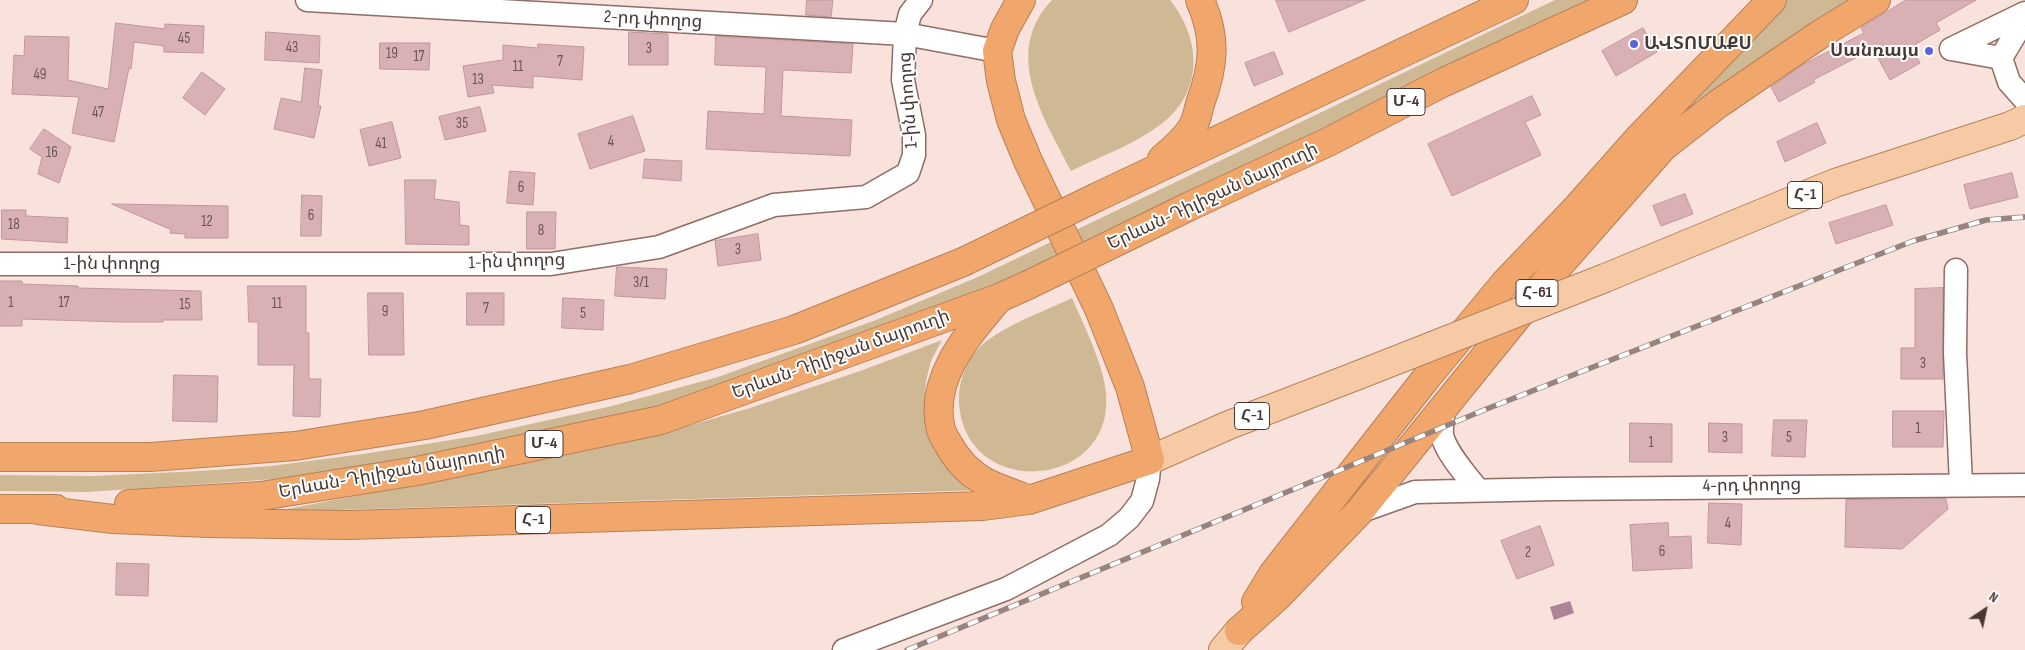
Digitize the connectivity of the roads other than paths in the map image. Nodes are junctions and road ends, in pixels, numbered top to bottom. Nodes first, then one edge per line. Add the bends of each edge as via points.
1 (307, 0) edge
2 (921, 0) edge
3 (1021, 0) edge
4 (1200, 0) edge
5 (1514, 0) edge
6 (1623, 0) edge
7 (1772, 0) edge
8 (1876, 0) edge
9 (2025, 13) edge
10 (2025, 18) edge
11 (905, 34) junction
12 (997, 51) junction
13 (2001, 58) junction
14 (2025, 100) edge
15 (2020, 123) edge
16 (1146, 174) junction
17 (0, 264) edge
18 (1956, 270) dead end
19 (999, 298) junction
20 (1444, 407) junction
21 (0, 458) edge
22 (1150, 460) junction
23 (1961, 484) junction
24 (2025, 485) edge
25 (1478, 490) junction
26 (1029, 500) junction
27 (0, 509) edge
28 (38, 510) junction
29 (1359, 512) junction
30 (1231, 640) edge
31 (844, 650) edge

1 - 11 street, 2-րդ փողոց
2 - 11 street, 1-ին փողոց via 910,14
3 - 12 highway via 1005,28
4 - 16 highway via 1208,17 1213,48 1210,77 1194,125
5 - 16 highway, Մ-4
6 - 19 highway, Երևան-Դիլիջան մայրուղի / Մ-4, bridge via 1451,79 1328,142
7 - 30 highway, Հ-61 via 1505,283 1273,574
8 - 20 highway, Հ-61 via 1718,104 1663,147 1561,263
9 - 13 street via 1951,49
10 - 13 street
11 - 12 street, 2-րդ փողոց
11 - 17 street, 1-ին փողոց via 903,80 914,135 914,155 908,173 866,197 774,205 659,248 551,264
12 - 22 highway via 1011,120 1099,309 1130,387
13 - 14 street via 2009,82
15 - 22 main road, Հ-1, bridge via 1835,182 1605,278 1229,425
16 - 21 highway, Մ-4, bridge via 963,262 794,330 630,379 425,425 295,446 169,456
18 - 23 street
19 - 26 highway via 970,333 943,380 938,409 941,432 958,460 984,481
19 - 28 highway, Երևան-Դիլիջան մայրուղի / Մ-4 via 661,420 417,471 262,496
20 - 25 street via 1442,434 1445,444
20 - 29 highway, Հ-61
22 - 26 highway, Հ-1
22 - 31 street via 1142,501 1129,518 1109,535 1006,589
23 - 24 street, 4-րդ փողոց
23 - 25 street, 4-րդ փողոց
25 - 29 street, 4-րդ փողոց via 1415,492
26 - 28 highway, Հ-1 via 973,506 348,525 113,519
27 - 28 highway, Երևան-Դիլիջան մայրուղի / Մ-4
29 - 30 highway, Հ-61

